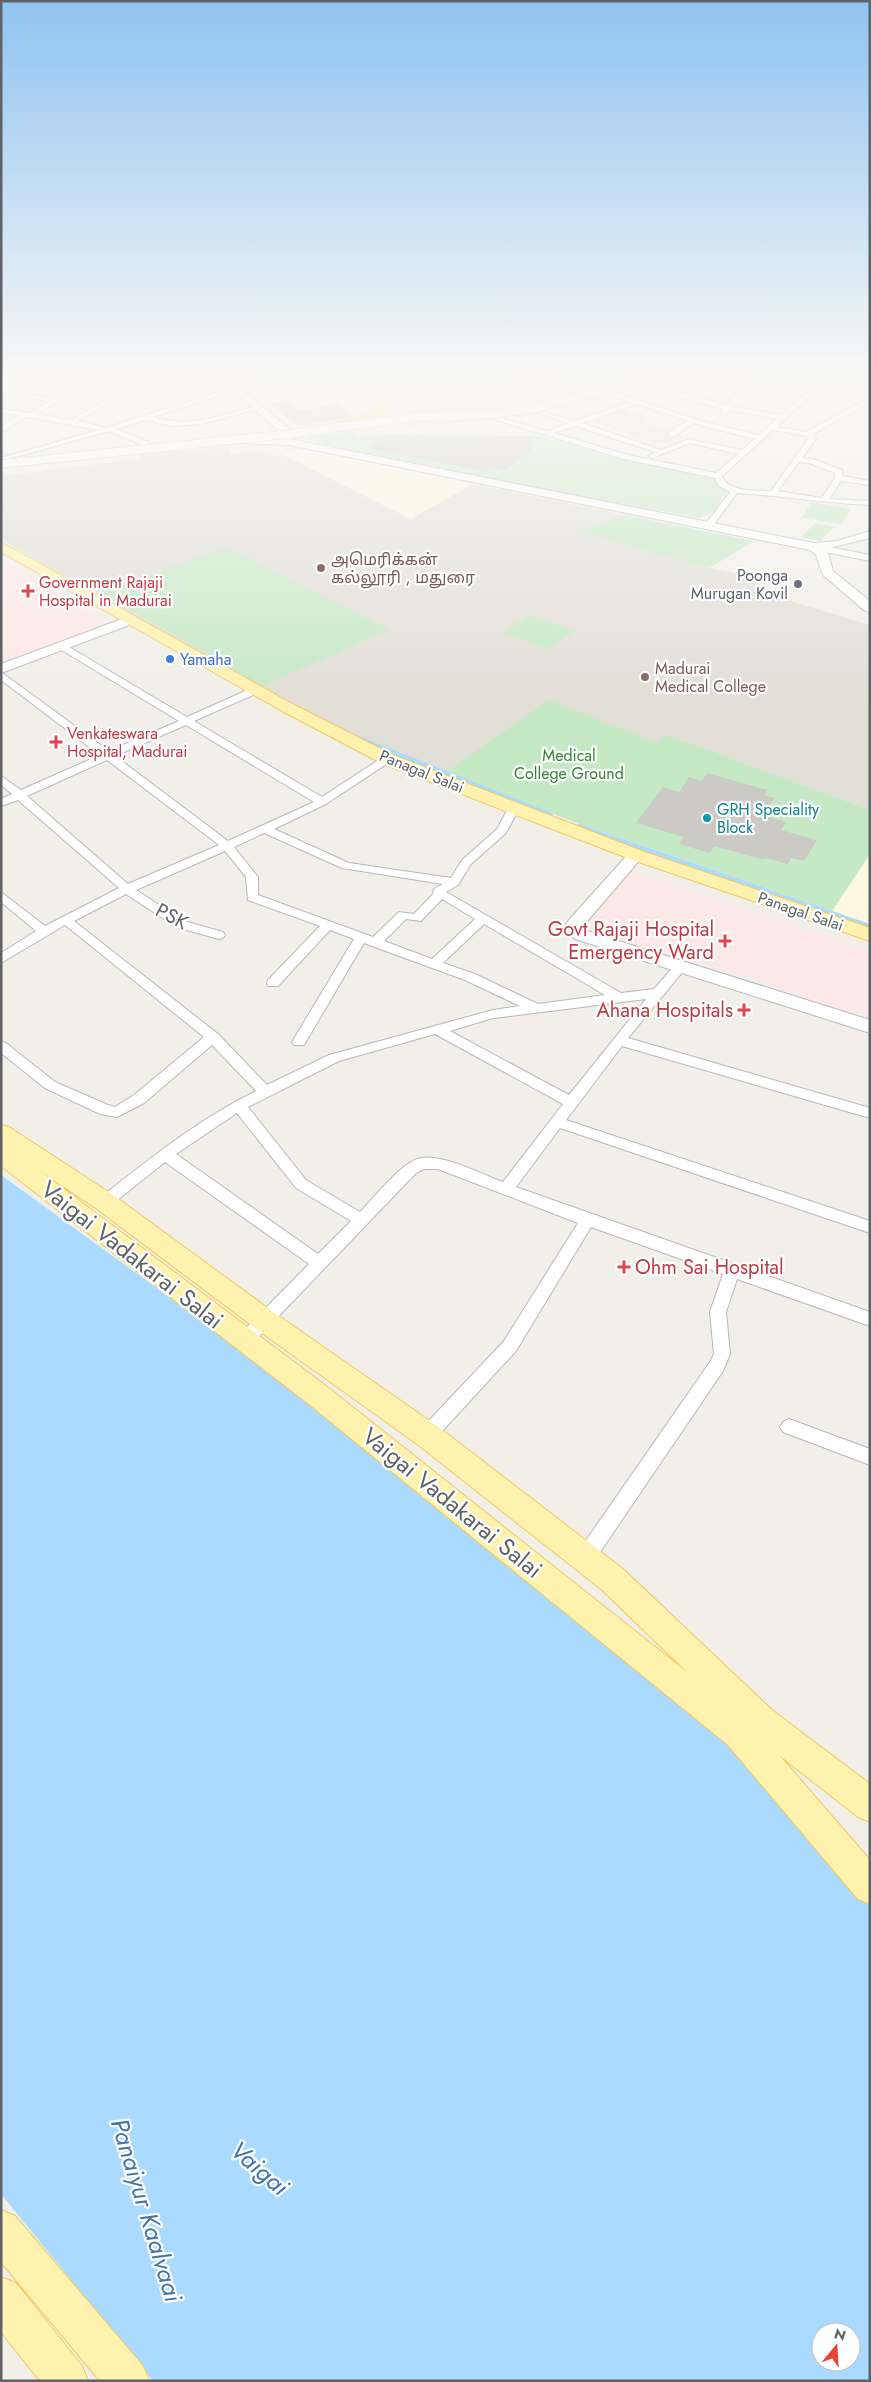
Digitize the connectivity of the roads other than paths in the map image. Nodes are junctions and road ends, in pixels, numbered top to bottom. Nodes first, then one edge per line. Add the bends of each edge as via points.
1 (504, 485) edge
2 (723, 485) edge
3 (779, 485) edge
4 (834, 485) edge
5 (735, 491) junction
6 (773, 493) junction
7 (824, 501) junction
8 (870, 503) edge
9 (708, 526) junction
10 (870, 534) edge
11 (1, 546) edge
12 (814, 547) junction
13 (870, 558) edge
14 (826, 566) junction
15 (870, 600) edge
16 (870, 608) edge
17 (122, 623) joint
18 (61, 646) junction
19 (1, 669) edge
20 (1, 675) edge
21 (251, 692) junction
22 (188, 720) junction
23 (107, 756) junction
24 (384, 761) junction
25 (1, 779) edge
26 (21, 794) junction
27 (322, 802) junction
28 (1, 803) edge
29 (512, 812) junction
30 (264, 829) junction
31 (227, 846) junction
32 (634, 858) junction
33 (454, 882) junction
34 (127, 889) junction
35 (441, 894) junction
36 (1, 896) edge
37 (482, 919) junction
38 (67, 921) junction
39 (329, 924) junction
40 (44, 931) junction
41 (870, 934) edge
42 (219, 936) dead end
43 (362, 936) junction
44 (375, 942) junction
45 (870, 944) edge
46 (1, 959) edge
47 (433, 965) junction
48 (680, 968) junction
49 (273, 983) dead end
50 (659, 993) junction
51 (620, 998) junction
52 (535, 1008) junction
53 (870, 1027) edge
54 (436, 1030) junction
55 (214, 1037) junction
56 (618, 1040) junction
57 (299, 1042) dead end
58 (1, 1046) edge
59 (264, 1091) junction
60 (572, 1103) junction
61 (239, 1105) junction
62 (870, 1113) edge
63 (557, 1122) junction
64 (1, 1133) edge
65 (1, 1154) edge
66 (165, 1154) junction
67 (506, 1189) junction
68 (105, 1202) junction
69 (361, 1220) junction
70 (588, 1220) junction
71 (870, 1227) edge
72 (319, 1263) junction
73 (732, 1270) junction
74 (870, 1319) edge
75 (254, 1331) junction
76 (789, 1427) dead end
77 (427, 1434) junction
78 (870, 1457) edge
79 (585, 1558) junction
80 (870, 1805) edge
81 (870, 1887) edge
82 (1, 2230) edge
83 (1, 2298) edge
84 (67, 2381) edge
85 (128, 2381) edge

1 - 9 street
2 - 5 street
3 - 6 street
4 - 7 street
5 - 6 street
5 - 9 street
6 - 7 street
7 - 8 street
9 - 12 street
10 - 12 street via 838,544
11 - 21 main road, Panagal Salai
12 - 13 street
12 - 14 street via 822,553
14 - 15 street
14 - 16 street via 827,572
17 - 18 street
17 - 21 main road, Panagal Salai
18 - 19 street
18 - 22 street
20 - 23 street
21 - 22 street
21 - 24 main road, Panagal Salai
22 - 23 street
22 - 27 street
23 - 26 street
23 - 31 street
24 - 27 street
24 - 29 main road, Panagal Salai
25 - 26 street, PSK
26 - 28 street
26 - 34 street, PSK
27 - 30 street
29 - 32 main road, Panagal Salai
29 - 33 street via 502,830 466,862
30 - 31 street
30 - 33 street via 346,866
31 - 34 street
31 - 39 street via 252,877 252,897
32 - 41 main road, Panagal Salai
32 - 45 main road, Panagal Salai
32 - 48 street via 579,919 576,930 581,935
33 - 35 street via 438,892
34 - 38 street
34 - 42 street, PSK via 180,924
35 - 37 street
35 - 44 street via 417,918 403,915
36 - 40 street
37 - 47 street
37 - 51 street
38 - 40 street
38 - 55 street
39 - 43 street
39 - 49 street
40 - 46 street
43 - 44 street
43 - 57 street
44 - 47 street
47 - 52 street via 470,977
48 - 50 street
48 - 53 street
50 - 51 street
50 - 56 street
51 - 52 street
52 - 54 street via 493,1014
54 - 59 street via 334,1058
54 - 60 street
55 - 58 street via 139,1099 116,1112 50,1085
55 - 59 street
56 - 60 street
56 - 62 street
59 - 61 street
60 - 63 street
61 - 66 street
61 - 69 street via 301,1184
63 - 67 street
63 - 71 street
64 - 68 main road, Vaigai Vadakarai Salai
65 - 75 main road, Vaigai Vadakarai Salai via 87,1218
66 - 68 street
66 - 72 street
67 - 69 street via 439,1164 422,1163 411,1169
67 - 70 street
68 - 75 main road, Vaigai Vadakarai Salai
69 - 72 street
70 - 73 street
70 - 77 street via 510,1346
72 - 75 street
73 - 74 street
73 - 79 street via 718,1312 722,1354 717,1366
75 - 77 main road, Vaigai Vadakarai Salai
75 - 81 main road, Vaigai Vadakarai Salai via 328,1403 739,1734
76 - 78 street
77 - 79 main road, Vaigai Vadakarai Salai
79 - 80 main road, Vaigai Vadakarai Salai via 612,1579 761,1721
82 - 85 main road
83 - 84 main road

